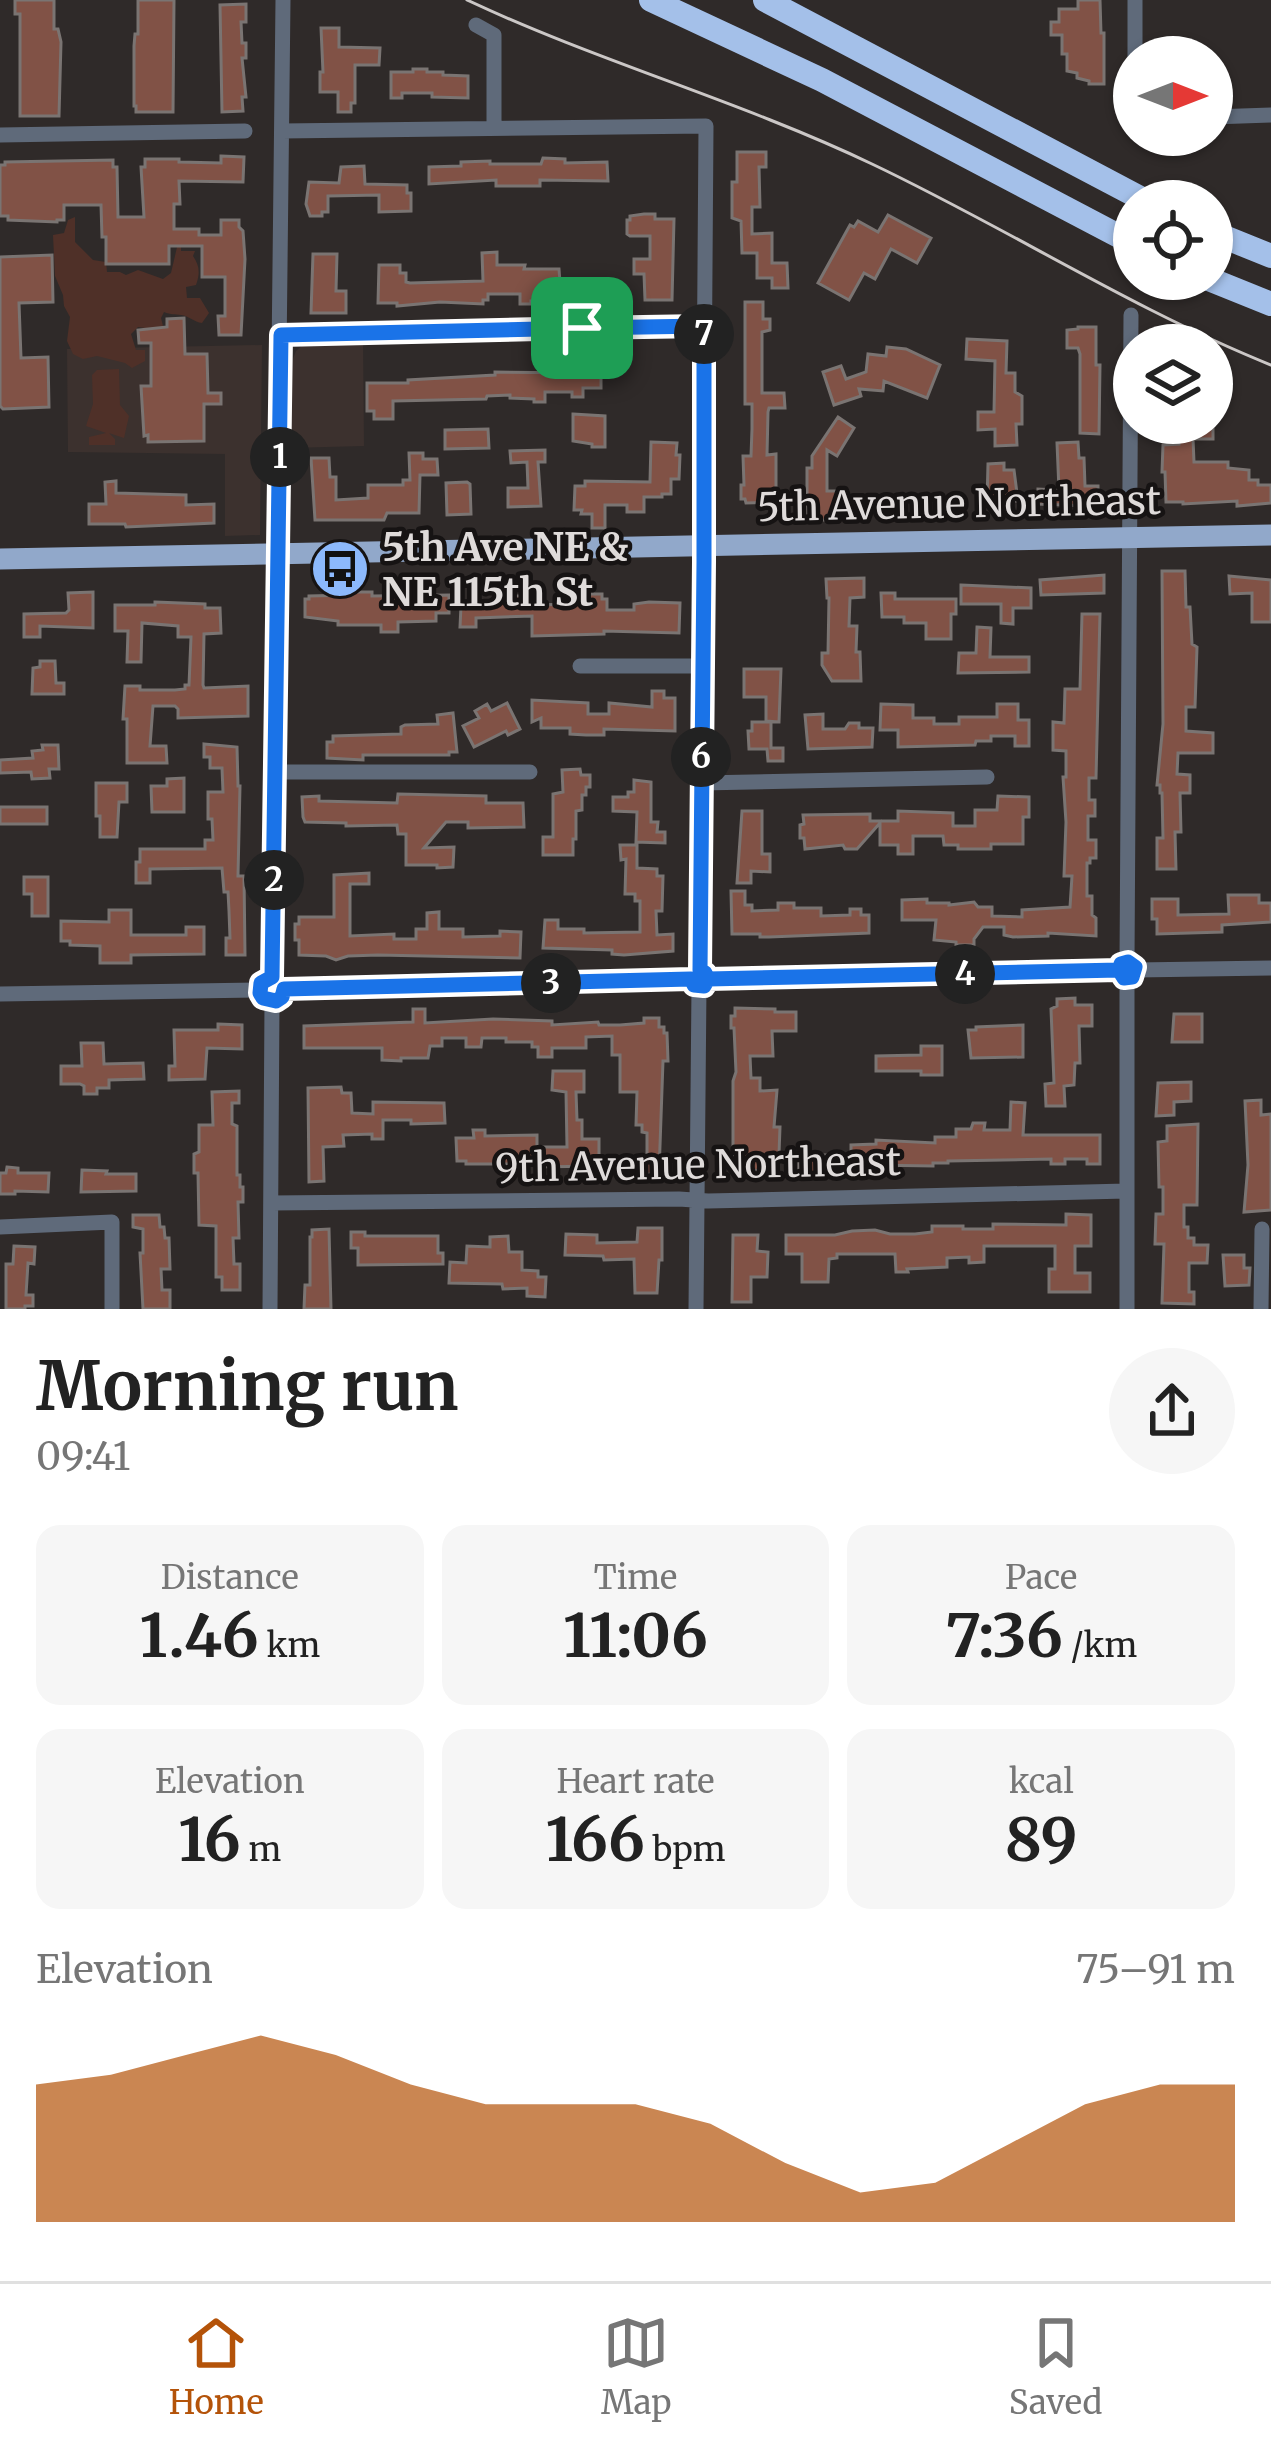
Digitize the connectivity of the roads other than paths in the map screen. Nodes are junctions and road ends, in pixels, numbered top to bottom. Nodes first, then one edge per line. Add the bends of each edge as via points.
1 (283, 0) edge
2 (651, 0) edge
3 (680, 0) edge
4 (765, 0) edge
5 (1136, 0) edge
6 (476, 25) dead end
7 (1135, 36) edge
8 (822, 80) junction
9 (1233, 116) edge
10 (1271, 116) edge
11 (494, 128) junction
12 (245, 131) dead end
13 (282, 131) junction
14 (0, 135) edge
15 (1113, 184) edge
16 (1113, 233) edge
17 (1233, 241) edge
18 (1271, 256) edge
19 (1233, 289) edge
20 (1271, 304) edge
21 (1131, 315) dead end
22 (704, 326) junction
23 (281, 335) junction
24 (1271, 535) edge
25 (1129, 538) junction
26 (704, 544) junction
27 (279, 554) junction
28 (0, 560) edge
29 (580, 666) dead end
30 (701, 666) junction
31 (274, 772) junction
32 (530, 772) dead end
33 (988, 777) dead end
34 (701, 783) junction
35 (1271, 968) edge
36 (1127, 970) junction
37 (699, 979) junction
38 (272, 990) junction
39 (0, 994) edge
40 (1126, 1191) junction
41 (695, 1200) junction
42 (271, 1203) junction
43 (0, 1227) edge
44 (1262, 1229) dead end
45 (112, 1309) edge
46 (270, 1309) edge
47 (695, 1309) edge
48 (1126, 1309) edge
49 (1261, 1309) edge

1 - 13 street
2 - 8 highway
3 - 8 highway
4 - 15 highway
5 - 7 street
6 - 11 street via 494,35
8 - 16 highway
9 - 10 street
11 - 13 street
11 - 22 street via 706,126
12 - 14 street
13 - 23 street
17 - 18 highway
19 - 20 highway
21 - 25 street
22 - 23 street
22 - 26 street
23 - 27 street
24 - 25 main road, 5th Avenue Northeast
25 - 26 main road, 5th Avenue Northeast
25 - 36 street
26 - 27 main road, 5th Avenue Northeast
26 - 30 street
27 - 28 main road, 5th Avenue Northeast
27 - 31 street
29 - 30 street
30 - 34 street
31 - 32 street
31 - 38 street
33 - 34 street
34 - 37 street
35 - 36 street
36 - 37 street
36 - 40 street
37 - 38 street
37 - 41 street
38 - 39 street
38 - 42 street
40 - 41 street, 9th Avenue Northeast
40 - 48 street
41 - 42 street, 9th Avenue Northeast
41 - 47 street
42 - 46 street
43 - 45 street via 112,1222
44 - 49 street

